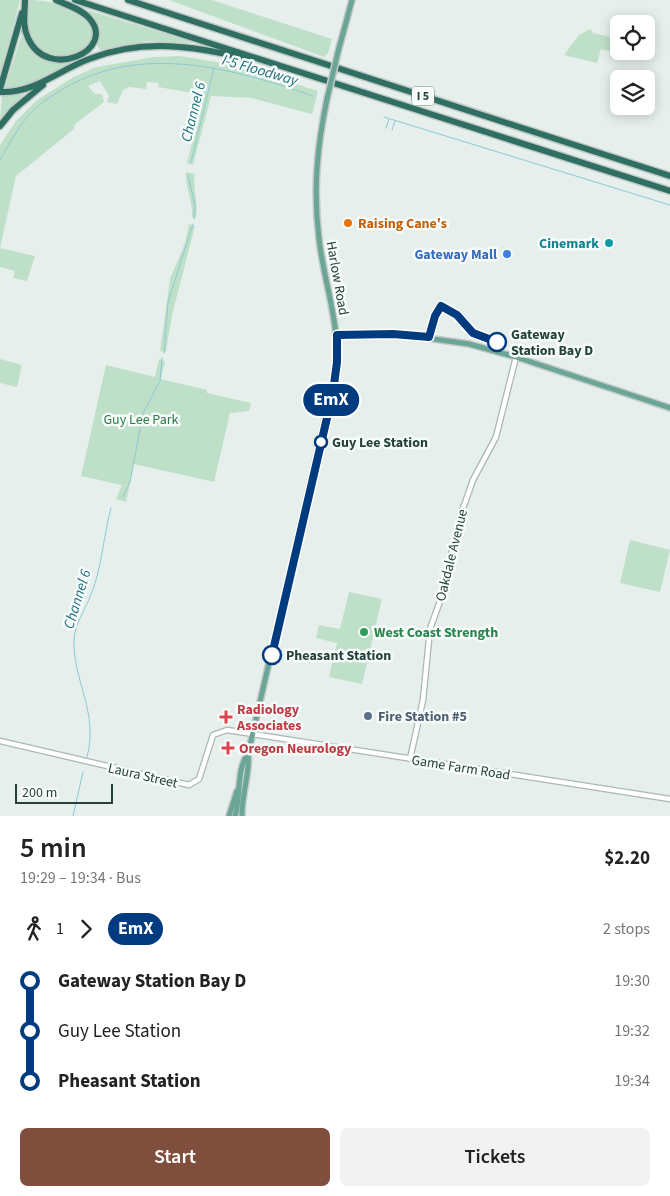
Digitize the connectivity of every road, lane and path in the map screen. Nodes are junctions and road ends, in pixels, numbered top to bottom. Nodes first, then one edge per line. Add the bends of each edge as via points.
1 (25, 0) edge
2 (56, 0) edge
3 (75, 0) edge
4 (128, 0) edge
5 (140, 0) edge
6 (352, 0) edge
7 (176, 17) junction
8 (303, 72) junction
9 (51, 77) junction
10 (1, 88) edge
11 (0, 126) edge
12 (670, 176) edge
13 (670, 191) edge
14 (337, 335) junction
15 (516, 357) junction
16 (670, 408) edge
17 (253, 734) junction
18 (0, 741) edge
19 (248, 754) junction
20 (410, 759) junction
21 (241, 776) junction
22 (670, 800) edge
23 (229, 816) edge
24 (235, 816) edge
25 (242, 816) edge

1 - 2 highway via 25,30 33,47 48,57 59,60 72,58 92,45 95,28 84,13
1 - 10 highway
3 - 8 highway, I 5
4 - 7 highway, I 5
5 - 7 highway
6 - 14 main road, Harlow Road, bridge via 316,154 319,240
7 - 12 highway, I 5
8 - 9 highway via 207,49 157,45 101,54
8 - 13 highway, I 5
9 - 10 highway via 28,89
9 - 11 highway via 13,110
14 - 15 main road via 429,337
14 - 17 main road, Harlow Road via 333,392
15 - 16 main road
15 - 20 street, Oakdale Avenue via 496,437 473,480 461,514 440,604 430,629 423,700
17 - 18 street, Laura Street via 227,730 213,735 200,779 189,785
17 - 19 main road, Harlow Road
17 - 20 street, Game Farm Road
19 - 21 main road
19 - 25 main road
20 - 22 street, Game Farm Road
21 - 23 main road
21 - 24 main road

